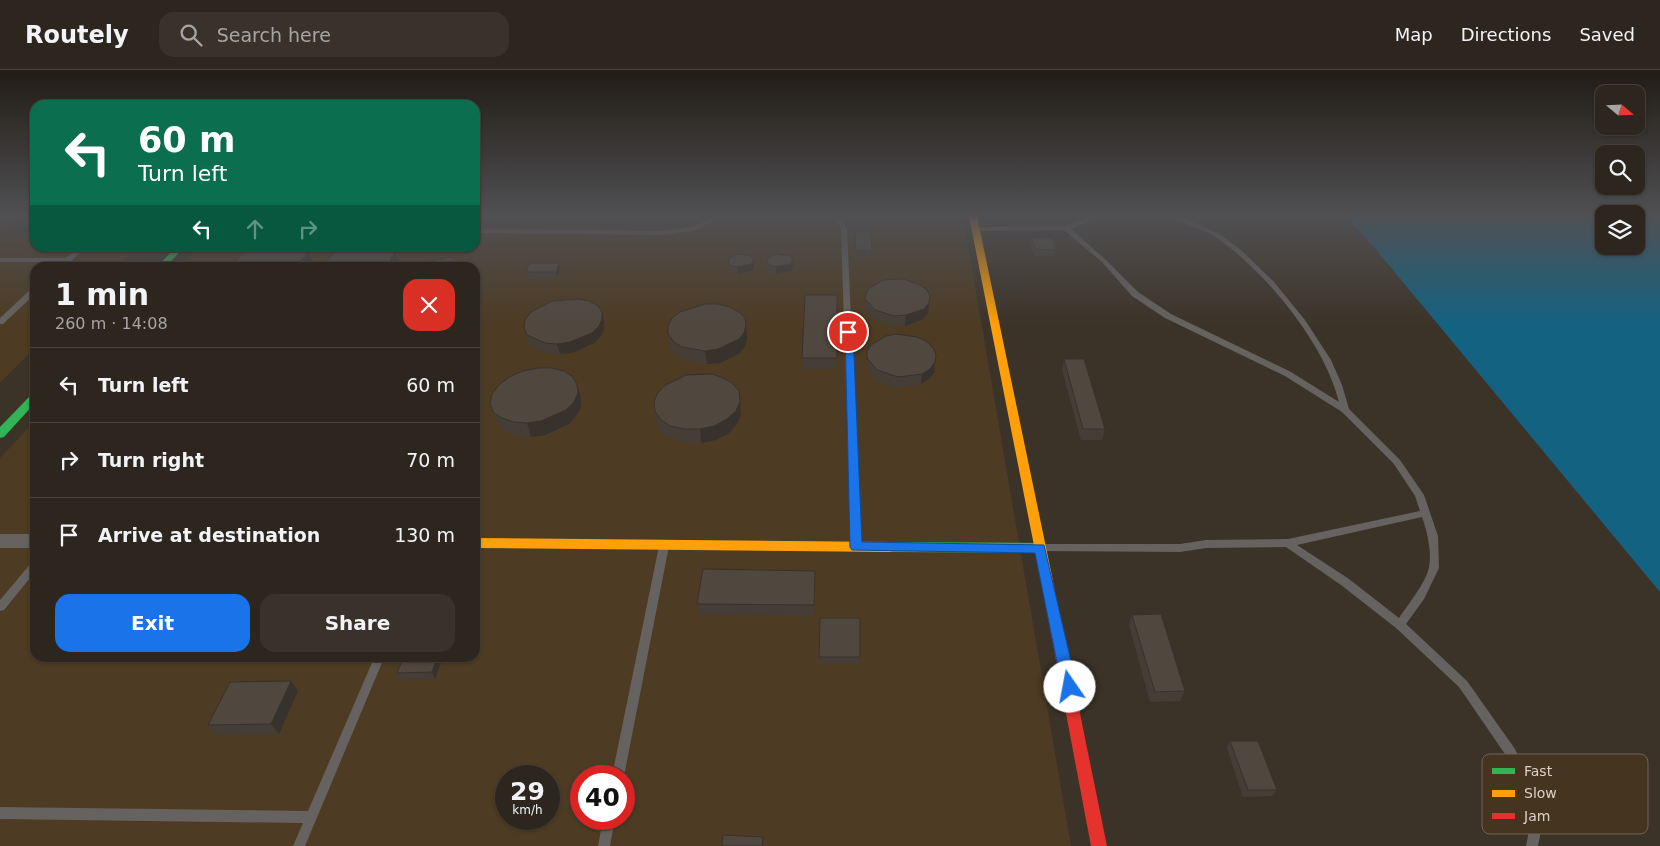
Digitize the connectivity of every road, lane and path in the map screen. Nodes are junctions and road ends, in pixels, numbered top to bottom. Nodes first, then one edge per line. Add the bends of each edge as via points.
1 (77, 252) edge
2 (175, 252) edge
3 (845, 252) edge
4 (980, 252) edge
5 (1094, 252) edge
6 (1240, 252) edge
7 (0, 260) edge
8 (68, 260) junction
9 (66, 262) edge
10 (166, 262) edge
11 (30, 295) edge
12 (0, 322) edge
13 (30, 402) edge
14 (1345, 410) junction
15 (0, 434) edge
16 (1425, 513) junction
17 (0, 541) edge
18 (30, 541) edge
19 (480, 543) edge
20 (1288, 543) junction
21 (664, 546) junction
22 (856, 547) junction
23 (1040, 548) junction
24 (30, 571) edge
25 (0, 608) edge
26 (1400, 625) junction
27 (377, 662) edge
28 (1511, 754) edge
29 (620, 765) edge
30 (0, 813) edge
31 (312, 817) junction
32 (607, 830) edge
33 (299, 846) edge
34 (604, 846) edge
35 (1098, 846) edge

1 - 8 lane
2 - 10 street
3 - 22 lane
4 - 23 street
5 - 14 lane via 1135,294 1168,316 1288,374
6 - 14 lane via 1287,303 1324,355 1336,377
7 - 8 lane
8 - 9 lane
11 - 12 lane
13 - 15 street
14 - 16 lane via 1397,462 1419,495
16 - 20 lane
16 - 26 lane via 1433,536 1434,568
17 - 18 street
19 - 21 street
20 - 23 lane via 1206,544 1180,548
20 - 26 lane
21 - 22 street
21 - 29 lane
22 - 23 street
23 - 35 street via 1070,687
24 - 25 lane
26 - 28 lane via 1462,684
27 - 31 lane
30 - 31 lane
31 - 33 lane
32 - 34 lane

